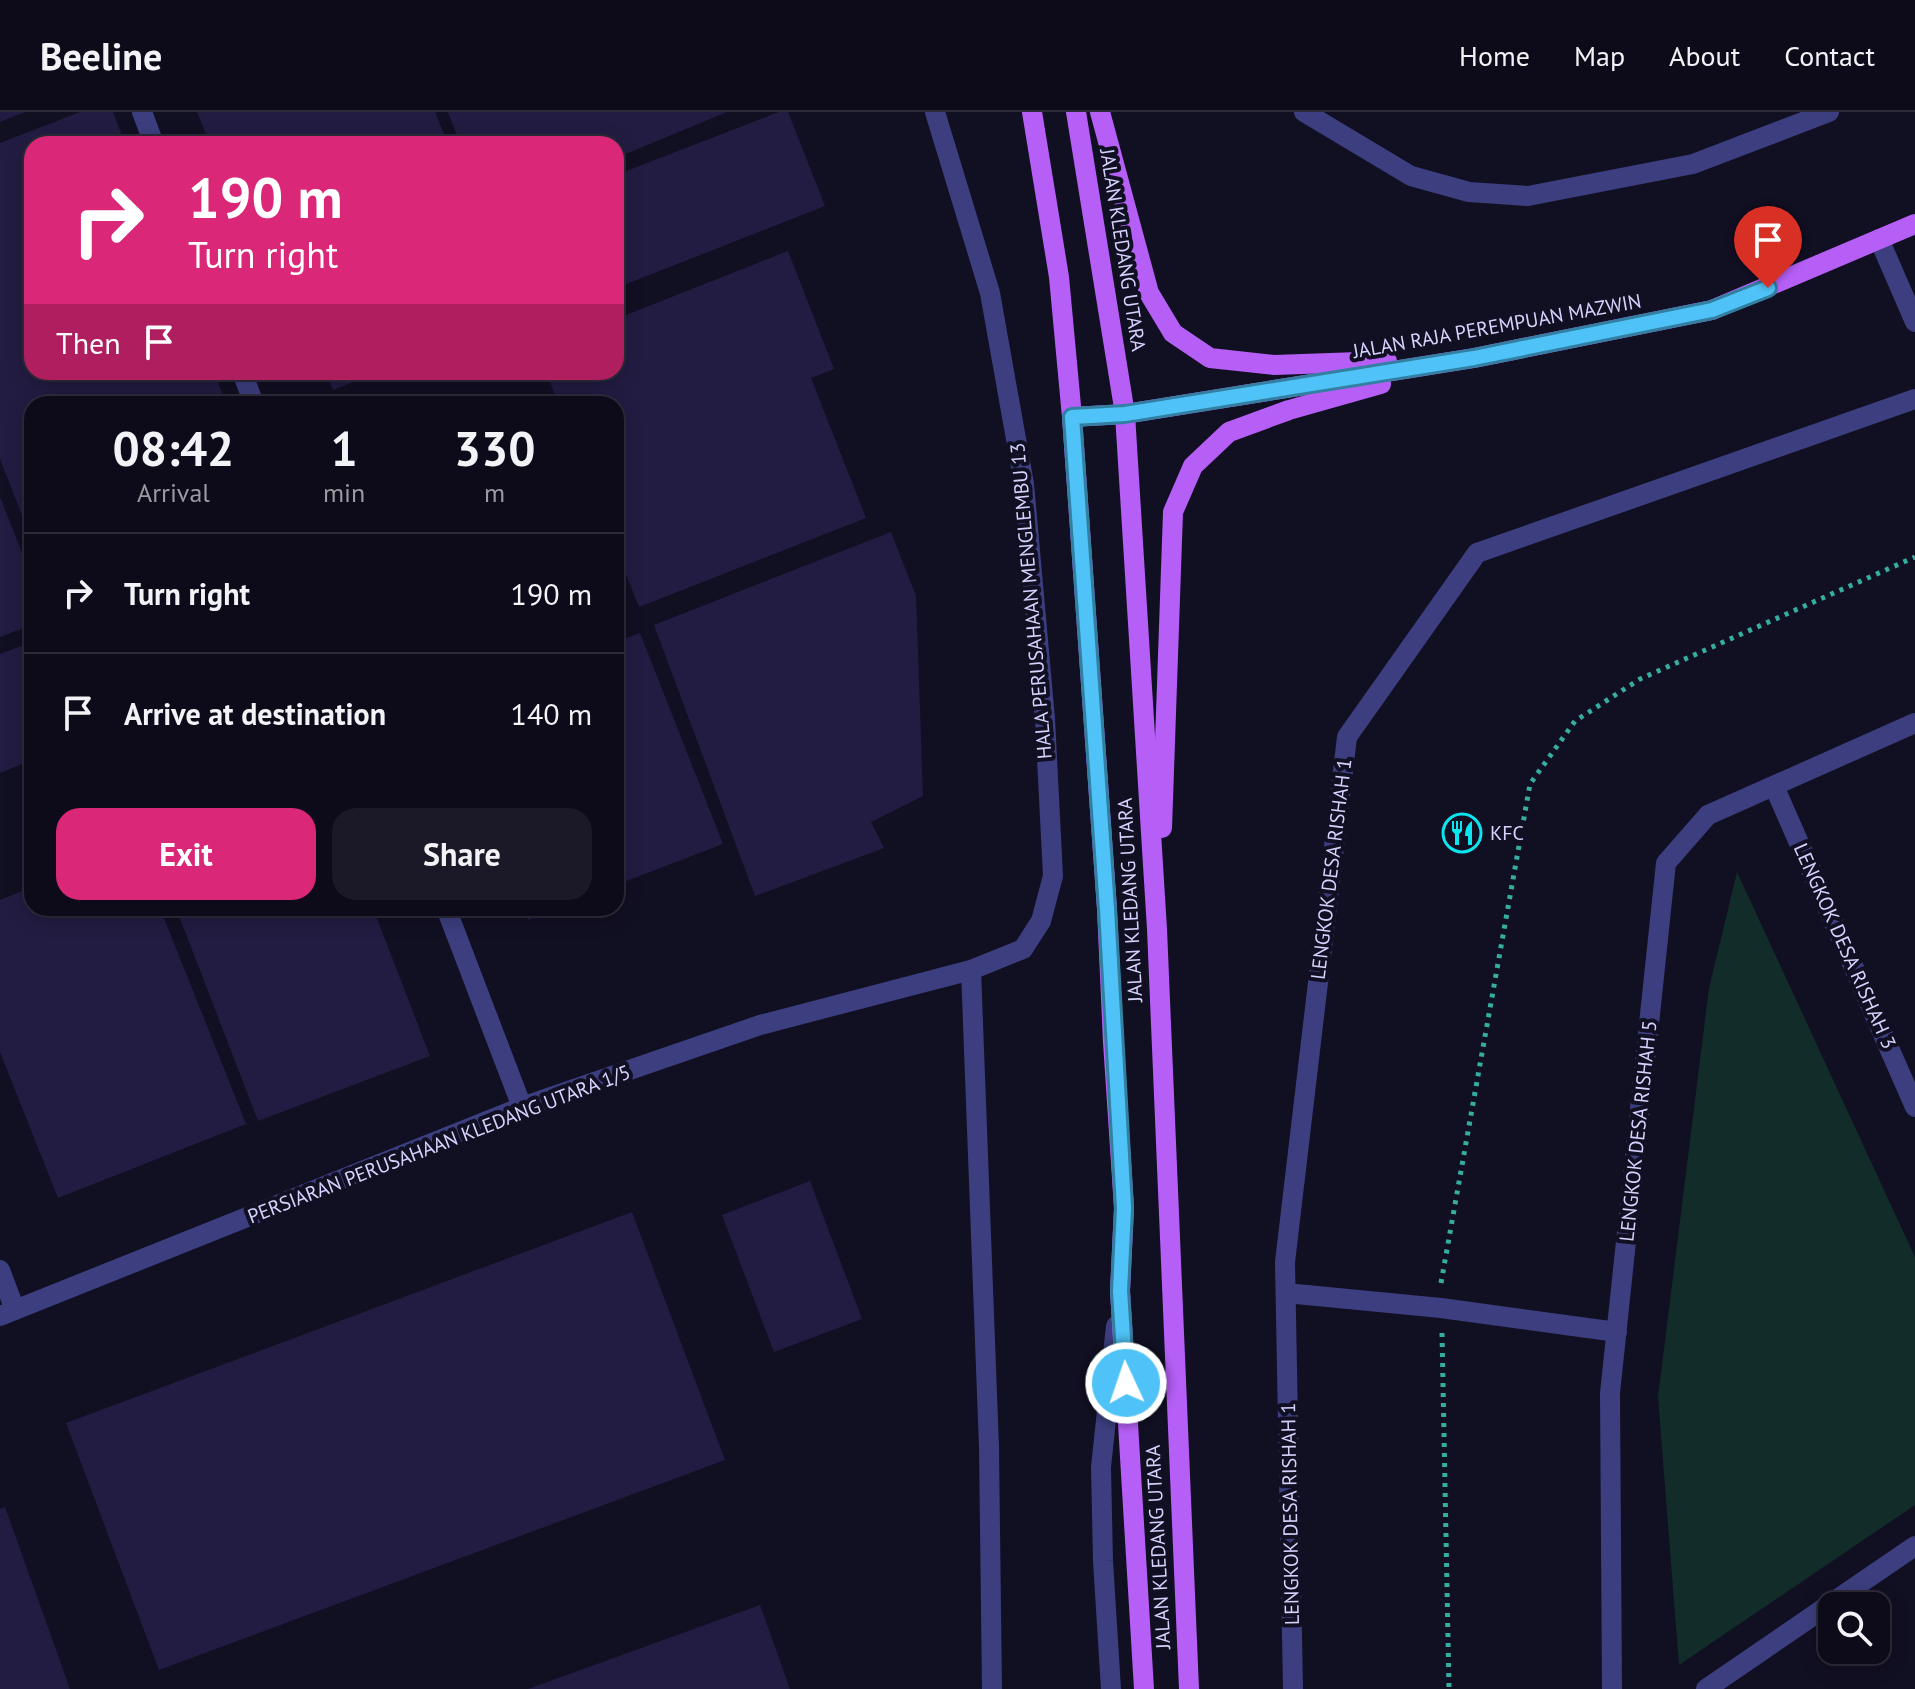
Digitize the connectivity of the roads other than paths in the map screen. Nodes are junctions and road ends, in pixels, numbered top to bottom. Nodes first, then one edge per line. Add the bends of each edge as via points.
1 (142, 112) edge
2 (935, 112) edge
3 (1032, 112) edge
4 (1076, 112) edge
5 (1100, 112) edge
6 (1304, 112) edge
7 (1829, 112) edge
8 (151, 136) edge
9 (1915, 224) edge
10 (1879, 239) junction
11 (1915, 322) edge
12 (1474, 358) junction
13 (1915, 399) edge
14 (1125, 414) junction
15 (1072, 417) junction
16 (1914, 726) edge
17 (1774, 786) junction
18 (449, 916) edge
19 (1157, 929) junction
20 (1023, 949) joint
21 (971, 970) junction
22 (522, 1107) junction
23 (1915, 1107) edge
24 (0, 1270) edge
25 (1120, 1291) junction
26 (1286, 1293) junction
27 (8, 1313) edge
28 (1617, 1332) junction
29 (1915, 1546) edge
30 (992, 1689) edge
31 (1111, 1689) edge
32 (1144, 1689) edge
33 (1189, 1689) edge
34 (1293, 1689) edge
35 (1612, 1689) edge
36 (1706, 1689) edge

1 - 8 street
2 - 20 street, HALA PERUSAHAAN MENGLEMBU 13 via 990,293 1024,484 1053,876 1041,921
3 - 15 main road, JALAN KLEDANG UTARA via 1059,277
4 - 14 main road, JALAN KLEDANG UTARA
5 - 12 main road via 1149,293 1173,333 1210,358 1274,365
6 - 7 street via 1411,176 1469,192 1528,196 1693,164
9 - 10 main road, JALAN RAJA PEREMPUAN MAZWIN
10 - 11 street
10 - 12 main road, JALAN RAJA PEREMPUAN MAZWIN via 1712,310
12 - 14 main road, JALAN RAJA PEREMPUAN MAZWIN
12 - 19 main road via 1229,432 1193,466 1173,512
13 - 26 street, LENGKOK DESA RISHAH 1 via 1477,553 1347,737 1285,1262
14 - 15 main road, JALAN RAJA PEREMPUAN MAZWIN
14 - 19 main road, JALAN KLEDANG UTARA
15 - 25 main road, JALAN KLEDANG UTARA via 1124,1208
16 - 17 street, LENGKOK DESA RISHAH 5
17 - 23 street, LENGKOK DESA RISHAH 3
17 - 28 street, LENGKOK DESA RISHAH 5 via 1708,815 1666,863
18 - 22 street
19 - 33 main road, JALAN KLEDANG UTARA
20 - 21 street, PERSIARAN PERUSAHAAN KLEDANG UTARA 1/5
21 - 22 street, PERSIARAN PERUSAHAAN KLEDANG UTARA 1/5 via 760,1025
21 - 30 street via 989,1447
22 - 27 street, PERSIARAN PERUSAHAAN KLEDANG UTARA 1/5
24 - 27 street
25 - 31 street via 1101,1467
25 - 32 main road, JALAN KLEDANG UTARA
26 - 28 street
26 - 34 street, LENGKOK DESA RISHAH 1
28 - 35 street, LENGKOK DESA RISHAH 5 via 1610,1393
29 - 36 street

